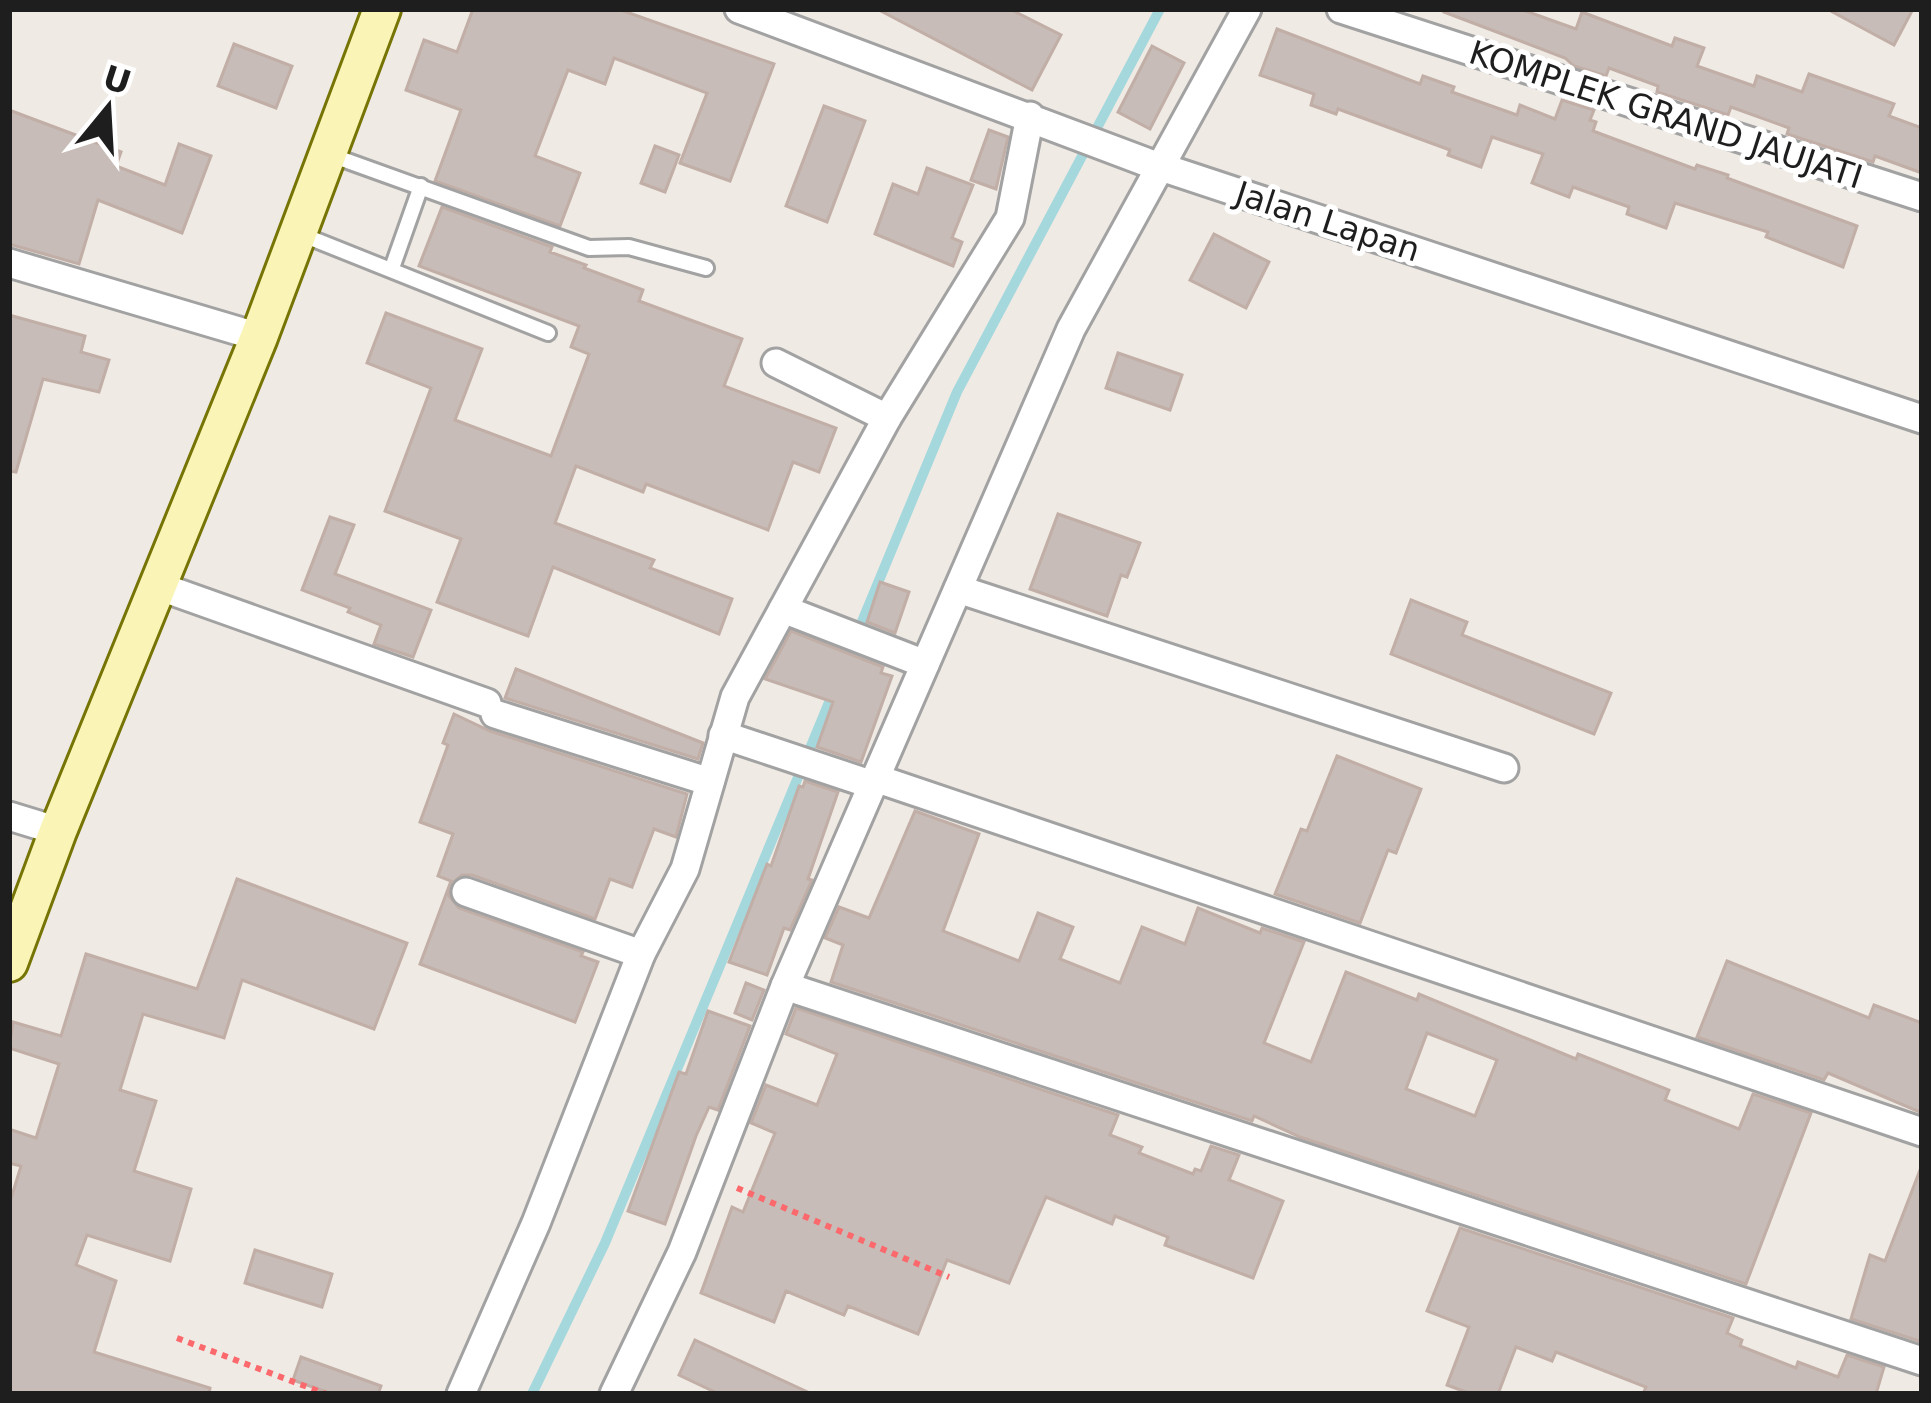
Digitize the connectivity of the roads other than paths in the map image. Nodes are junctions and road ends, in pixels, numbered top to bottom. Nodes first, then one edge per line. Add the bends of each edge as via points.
1 (382, 9) edge
2 (739, 9) edge
3 (1247, 9) edge
4 (1341, 9) edge
5 (1030, 116) junction
6 (328, 154) junction
7 (1154, 164) junction
8 (421, 186) junction
9 (1922, 197) edge
10 (298, 233) junction
11 (9, 263) edge
12 (392, 268) junction
13 (706, 268) dead end
14 (548, 333) dead end
15 (260, 337) junction
16 (776, 363) dead end
17 (887, 418) junction
18 (1922, 418) edge
19 (158, 586) junction
20 (958, 589) junction
21 (791, 613) junction
22 (925, 664) junction
23 (735, 739) junction
24 (1504, 768) dead end
25 (710, 782) junction
26 (874, 782) junction
27 (9, 816) edge
28 (58, 831) junction
29 (466, 892) dead end
30 (640, 954) junction
31 (9, 963) edge
32 (785, 986) junction
33 (1922, 1132) edge
34 (1922, 1361) edge
35 (461, 1394) edge
36 (614, 1394) edge

1 - 6 street
2 - 5 street, Jalan Lapan
3 - 7 street
4 - 9 street, KOMPLEK GRAND JAUJATI
5 - 7 street, Jalan Lapan
5 - 17 street via 1010,218
6 - 8 lane
6 - 10 street
7 - 18 street, Jalan Lapan
7 - 20 street via 1071,329
8 - 12 lane
8 - 13 lane via 589,248 628,247
10 - 12 lane
10 - 15 street
11 - 15 street
12 - 14 lane
15 - 19 street
16 - 17 street
17 - 21 street
19 - 25 street
19 - 28 street
20 - 22 street
20 - 24 street
21 - 22 street
21 - 23 street via 736,698
22 - 26 street
23 - 25 street
23 - 26 street
25 - 30 street via 686,869
26 - 32 street
26 - 33 street
27 - 28 street
28 - 31 street
29 - 30 street
30 - 35 street
32 - 34 street
32 - 36 street via 674,1269

